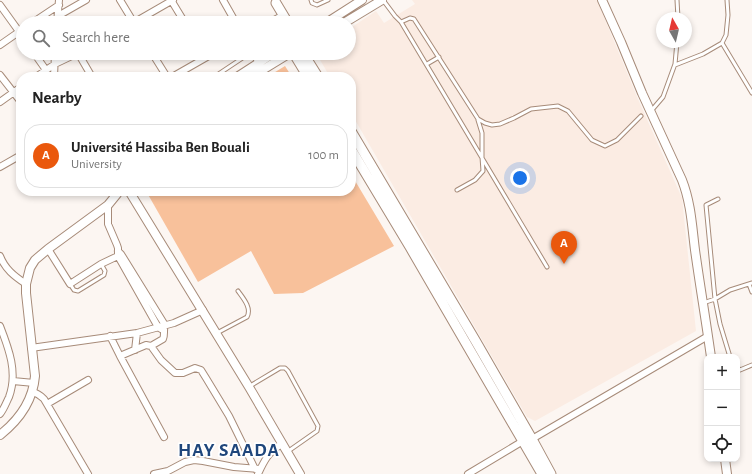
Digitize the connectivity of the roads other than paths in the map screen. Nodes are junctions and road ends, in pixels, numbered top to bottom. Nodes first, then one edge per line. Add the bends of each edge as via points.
1 (86, 0) edge
2 (120, 0) edge
3 (172, 0) edge
4 (223, 0) edge
5 (311, 0) edge
6 (328, 0) edge
7 (362, 0) edge
8 (382, 0) edge
9 (602, 0) edge
10 (677, 0) edge
11 (727, 0) edge
12 (276, 1) edge
13 (58, 2) edge
14 (350, 3) edge
15 (0, 5) edge
16 (678, 12) edge
17 (41, 16) edge
18 (58, 16) joint
19 (130, 16) edge
20 (146, 16) edge
21 (180, 16) edge
22 (232, 16) edge
23 (279, 16) edge
24 (284, 16) edge
25 (334, 16) edge
26 (356, 16) edge
27 (401, 22) junction
28 (16, 25) edge
29 (16, 36) edge
30 (722, 43) junction
31 (0, 45) edge
32 (676, 48) edge
33 (439, 58) junction
34 (39, 60) edge
35 (55, 60) edge
36 (63, 60) edge
37 (82, 60) edge
38 (156, 60) edge
39 (196, 60) edge
40 (240, 60) edge
41 (257, 60) edge
42 (267, 60) edge
43 (276, 60) edge
44 (298, 60) edge
45 (307, 60) edge
46 (55, 64) junction
47 (427, 64) junction
48 (675, 65) junction
49 (261, 66) junction
50 (46, 70) junction
51 (43, 72) edge
52 (54, 72) edge
53 (89, 72) edge
54 (164, 72) edge
55 (179, 72) edge
56 (222, 72) edge
57 (248, 72) edge
58 (256, 72) edge
59 (305, 72) edge
60 (315, 72) edge
61 (0, 75) edge
62 (14, 92) junction
63 (752, 93) edge
64 (16, 95) edge
65 (0, 102) edge
66 (651, 111) junction
67 (641, 116) dead end
68 (478, 119) junction
69 (356, 139) edge
70 (356, 157) edge
71 (482, 157) junction
72 (16, 158) edge
73 (0, 167) edge
74 (457, 190) dead end
75 (115, 196) edge
76 (132, 196) edge
77 (718, 199) dead end
78 (108, 205) junction
79 (48, 249) junction
80 (119, 254) junction
81 (0, 256) edge
82 (101, 264) junction
83 (546, 267) dead end
84 (26, 284) junction
85 (70, 284) junction
86 (751, 284) edge
87 (238, 291) dead end
88 (752, 292) edge
89 (715, 299) junction
90 (703, 303) junction
91 (203, 310) junction
92 (0, 326) edge
93 (162, 328) junction
94 (137, 333) junction
95 (216, 333) junction
96 (110, 336) junction
97 (708, 336) junction
98 (151, 346) junction
99 (31, 348) junction
100 (135, 350) junction
101 (710, 354) edge
102 (729, 354) edge
103 (120, 356) junction
104 (752, 365) edge
105 (740, 370) edge
106 (88, 380) dead end
107 (13, 381) junction
108 (34, 383) junction
109 (249, 387) junction
110 (32, 392) junction
111 (47, 404) junction
112 (0, 414) edge
113 (0, 435) edge
114 (164, 437) dead end
115 (528, 440) junction
116 (282, 444) junction
117 (287, 452) junction
118 (725, 462) edge
119 (258, 471) edge
120 (88, 474) edge
121 (154, 474) edge
122 (300, 474) edge
123 (468, 474) edge
124 (542, 474) edge
125 (551, 474) edge
126 (727, 474) edge

1 - 18 street
2 - 19 street
3 - 20 street
3 - 21 street
4 - 22 street
5 - 6 lane via 317,5
7 - 14 main road
8 - 26 main road
8 - 27 lane
9 - 66 main road
10 - 16 lane
11 - 30 lane via 726,35
12 - 23 main road
12 - 24 main road
13 - 17 street
13 - 18 street
14 - 25 main road
15 - 28 street
27 - 33 lane via 414,19
27 - 47 lane
29 - 31 street
30 - 48 lane
30 - 63 lane
32 - 48 lane
33 - 47 lane
33 - 68 lane
34 - 50 street
35 - 46 street
36 - 46 street
37 - 53 street
38 - 54 street
39 - 55 street
40 - 56 lane
41 - 49 street
42 - 49 main road
43 - 49 main road
44 - 59 main road
45 - 60 main road
46 - 50 street
46 - 52 street
47 - 71 lane
48 - 66 lane via 663,97
49 - 57 main road
49 - 58 main road
50 - 51 street
61 - 62 street
62 - 64 street
62 - 65 street
66 - 90 main road via 687,192
67 - 68 lane via 617,140 605,146 592,140 568,111 558,106 531,109 492,126
68 - 71 lane via 482,133
69 - 115 main road via 478,346
70 - 115 main road
71 - 74 lane via 483,171 475,180
71 - 83 lane
72 - 73 street
75 - 78 main road
76 - 91 main road
77 - 89 lane via 706,205
78 - 79 main road
78 - 80 street via 108,224
79 - 84 main road via 35,260
79 - 85 street
80 - 82 street
80 - 93 street
81 - 84 street via 10,272
82 - 85 street
82 - 85 lane via 105,273 97,279 78,291
84 - 99 main road
86 - 88 lane
86 - 89 lane via 730,290
87 - 95 lane via 249,310 249,315
89 - 90 lane
89 - 102 lane
90 - 97 main road
91 - 93 street
91 - 95 main road
92 - 107 street via 11,358
93 - 94 street
93 - 98 street via 163,339
94 - 96 street
94 - 100 street
95 - 109 main road
96 - 99 street
96 - 103 street
97 - 101 main road
97 - 115 street
98 - 100 street
98 - 119 street via 175,373 195,368 201,370
99 - 108 main road
100 - 103 street
103 - 114 street
104 - 105 lane
106 - 111 street
107 - 108 street
107 - 112 street
108 - 110 main road
109 - 116 main road
109 - 117 lane via 280,368 288,371 318,426 317,432
110 - 111 street via 41,396
110 - 113 main road via 24,409
111 - 120 street
115 - 123 street
115 - 124 main road
115 - 125 main road
116 - 117 main road
116 - 119 street via 269,454
117 - 122 main road
118 - 126 main road
119 - 121 street via 194,460

